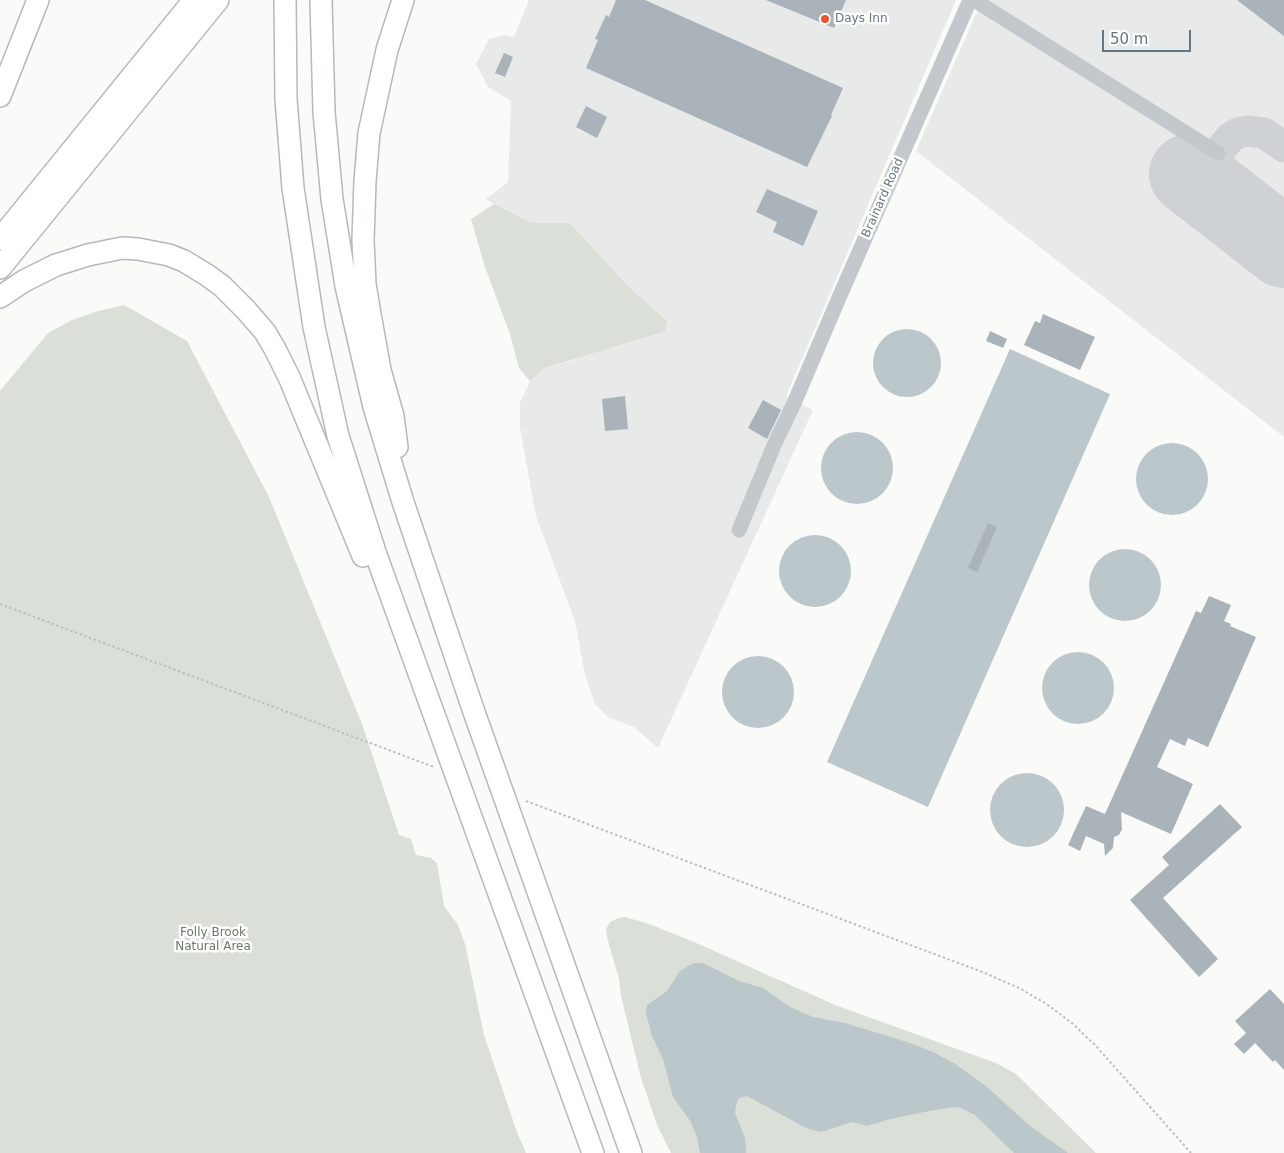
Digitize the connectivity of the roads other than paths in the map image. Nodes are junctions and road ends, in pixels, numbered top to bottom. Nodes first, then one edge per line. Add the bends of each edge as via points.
1 (38, 0) edge
2 (194, 0) edge
3 (218, 0) edge
4 (321, 0) edge
5 (403, 0) edge
6 (970, 0) edge
7 (974, 0) edge
8 (284, 3) edge
9 (0, 96) edge
10 (1218, 152) dead end
11 (0, 239) edge
12 (0, 268) edge
13 (0, 297) edge
14 (406, 512) junction
15 (739, 530) dead end
16 (409, 645) junction
17 (593, 1153) edge
18 (631, 1153) edge

1 - 9 highway
2 - 11 highway
3 - 12 highway
4 - 14 highway via 326,139 342,263 368,385
5 - 14 highway via 387,50 369,133 363,240 365,284 380,370 393,416
6 - 15 street, Brainard Road
7 - 10 street
8 - 16 highway via 289,155 318,350 346,464
13 - 16 highway via 56,265 122,248 152,251 175,258 197,268 222,286 256,320 280,358 373,582
14 - 18 highway
16 - 17 highway

